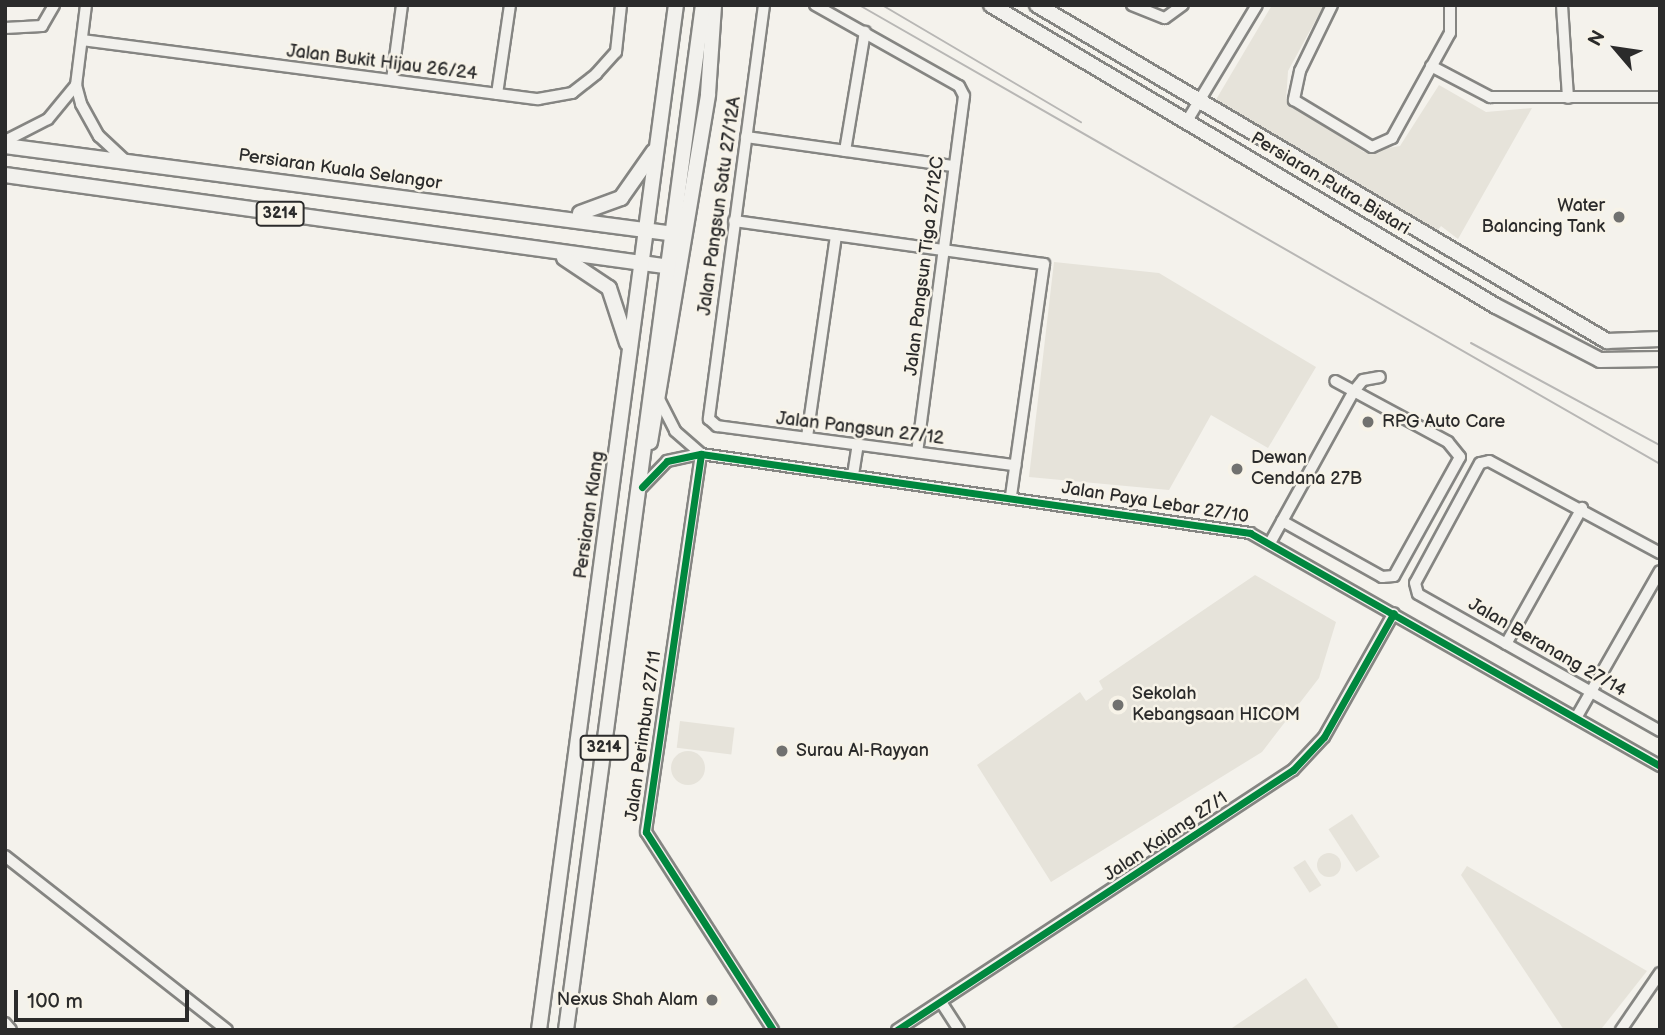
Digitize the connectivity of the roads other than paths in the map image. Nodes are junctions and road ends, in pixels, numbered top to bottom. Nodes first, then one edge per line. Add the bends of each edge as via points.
1 (54, 5) edge
2 (86, 5) edge
3 (402, 5) edge
4 (510, 5) edge
5 (621, 5) edge
6 (676, 5) edge
7 (703, 5) edge
8 (714, 5) edge
9 (764, 5) edge
10 (815, 5) edge
11 (991, 5) edge
12 (1037, 5) edge
13 (1132, 5) edge
14 (1182, 5) edge
15 (1257, 5) edge
16 (1332, 5) edge
17 (1450, 5) edge
18 (1562, 5) edge
19 (5, 28) edge
20 (864, 32) junction
21 (82, 40) junction
22 (1431, 66) junction
23 (392, 80) junction
24 (76, 85) junction
25 (497, 94) junction
26 (1660, 97) edge
27 (1568, 98) junction
28 (1197, 102) junction
29 (1187, 121) junction
30 (663, 127) junction
31 (746, 137) junction
32 (5, 143) edge
33 (845, 151) junction
34 (124, 159) junction
35 (953, 166) junction
36 (5, 175) edge
37 (561, 215) junction
38 (734, 221) junction
39 (648, 229) junction
40 (668, 233) junction
41 (836, 235) junction
42 (942, 250) junction
43 (555, 253) junction
44 (642, 264) junction
45 (663, 266) junction
46 (1660, 339) edge
47 (629, 351) junction
48 (1660, 359) edge
49 (1380, 377) dead end
50 (1335, 381) dead end
51 (1354, 390) junction
52 (660, 401) junction
53 (707, 412) joint
54 (807, 438) junction
55 (858, 444) junction
56 (917, 452) junction
57 (701, 454) junction
58 (1015, 465) junction
59 (644, 467) junction
60 (853, 474) junction
61 (642, 487) junction
62 (1011, 496) junction
63 (1582, 509) junction
64 (1282, 521) junction
65 (1270, 543) junction
66 (1660, 553) edge
67 (1660, 571) edge
68 (1394, 613) junction
69 (1506, 644) junction
70 (1591, 692) junction
71 (1576, 718) junction
72 (1660, 731) edge
73 (1660, 766) edge
74 (5, 856) edge
75 (1660, 973) edge
76 (941, 1002) junction
77 (5, 1023) edge
78 (11, 1030) edge
79 (227, 1030) edge
80 (539, 1030) edge
81 (565, 1030) edge
82 (773, 1030) edge
83 (897, 1030) edge
84 (959, 1030) edge
85 (1621, 1030) edge

1 - 19 street via 42,26
2 - 21 street
3 - 23 street
4 - 25 street
5 - 25 street, Jalan Bukit Hijau 26/24 via 616,52 572,93 538,99
6 - 30 main road, Persiaran Klang / 3214
7 - 40 main road
8 - 52 main road, 3214 via 708,94
9 - 31 street, Jalan Pangsun Satu 27/12A
10 - 20 street
11 - 29 main road, Persiaran Putra Bistari
12 - 28 main road, Persiaran Putra Bistari
13 - 14 street via 1165,18
15 - 28 street
16 - 22 street via 1296,81 1298,105 1361,144 1382,146
17 - 22 street via 1450,33
18 - 27 street
20 - 33 street
20 - 35 street, Jalan Pangsun Tiga 27/12C via 959,86 964,96
21 - 23 street, Jalan Bukit Hijau 26/24
21 - 24 street
22 - 27 street via 1490,97
23 - 25 street, Jalan Bukit Hijau 26/24
24 - 32 street via 48,119
24 - 34 street via 87,120
26 - 27 street
28 - 29 street
28 - 46 main road, Persiaran Putra Bistari via 1606,341
29 - 48 main road, Persiaran Putra Bistari via 1496,306 1600,360
30 - 37 main road via 649,164 621,198 599,211
30 - 39 main road, Persiaran Klang / 3214
31 - 33 street
31 - 38 street, Jalan Pangsun Satu 27/12A
32 - 34 main road, Persiaran Kuala Selangor / 3214
33 - 35 street
34 - 37 main road, Persiaran Kuala Selangor / 3214 via 412,203
35 - 42 street, Jalan Pangsun Tiga 27/12C
36 - 43 main road, 3214
37 - 39 main road, Persiaran Kuala Selangor / 3214
38 - 41 street
38 - 53 street, Jalan Pangsun Satu 27/12A
39 - 40 main road, Persiaran Kuala Selangor / 3214
39 - 44 main road, Persiaran Klang / 3214
40 - 45 main road
41 - 42 street
41 - 54 street
42 - 56 street, Jalan Pangsun Tiga 27/12C
42 - 58 street via 1044,264
43 - 44 main road, 3214
43 - 47 main road via 596,274 609,288
44 - 45 main road, 3214
44 - 47 main road, Persiaran Klang / 3214
45 - 59 main road
47 - 80 main road, Persiaran Klang / 3214
49 - 51 street via 1363,380
50 - 51 street
51 - 64 street
51 - 64 street via 1447,442 1460,457 1394,576 1382,577
52 - 57 street via 675,431
52 - 59 main road, 3214
53 - 54 street, Jalan Pangsun 27/12 via 718,426
54 - 55 street, Jalan Pangsun 27/12
55 - 56 street, Jalan Pangsun 27/12
55 - 60 street
56 - 58 street, Jalan Pangsun 27/12
57 - 60 street, Jalan Paya Lebar 27/10
57 - 61 street, Jalan Paya Lebar 27/10 via 667,460
57 - 82 street, Jalan Perimbun 27/11 via 646,832
58 - 62 street
59 - 61 main road, 3214
60 - 62 street, Jalan Paya Lebar 27/10
61 - 81 main road, 3214
62 - 65 street, Jalan Paya Lebar 27/10 via 1217,527
63 - 66 street
63 - 69 street
63 - 69 street, Jalan Beranang 27/14 via 1497,462 1480,463 1415,583 1418,594
64 - 65 street
65 - 68 street, Jalan Paya Lebar 27/10
67 - 70 street
68 - 71 street, Jalan Paya Lebar 27/10
68 - 76 street, Jalan Kajang 27/1 via 1331,726 1293,770
69 - 70 street, Jalan Beranang 27/14
70 - 71 street
70 - 72 street, Jalan Beranang 27/14
71 - 73 street, Jalan Paya Lebar 27/10
74 - 79 street
75 - 85 street
76 - 83 street, Jalan Kajang 27/1
76 - 84 street
77 - 78 street

